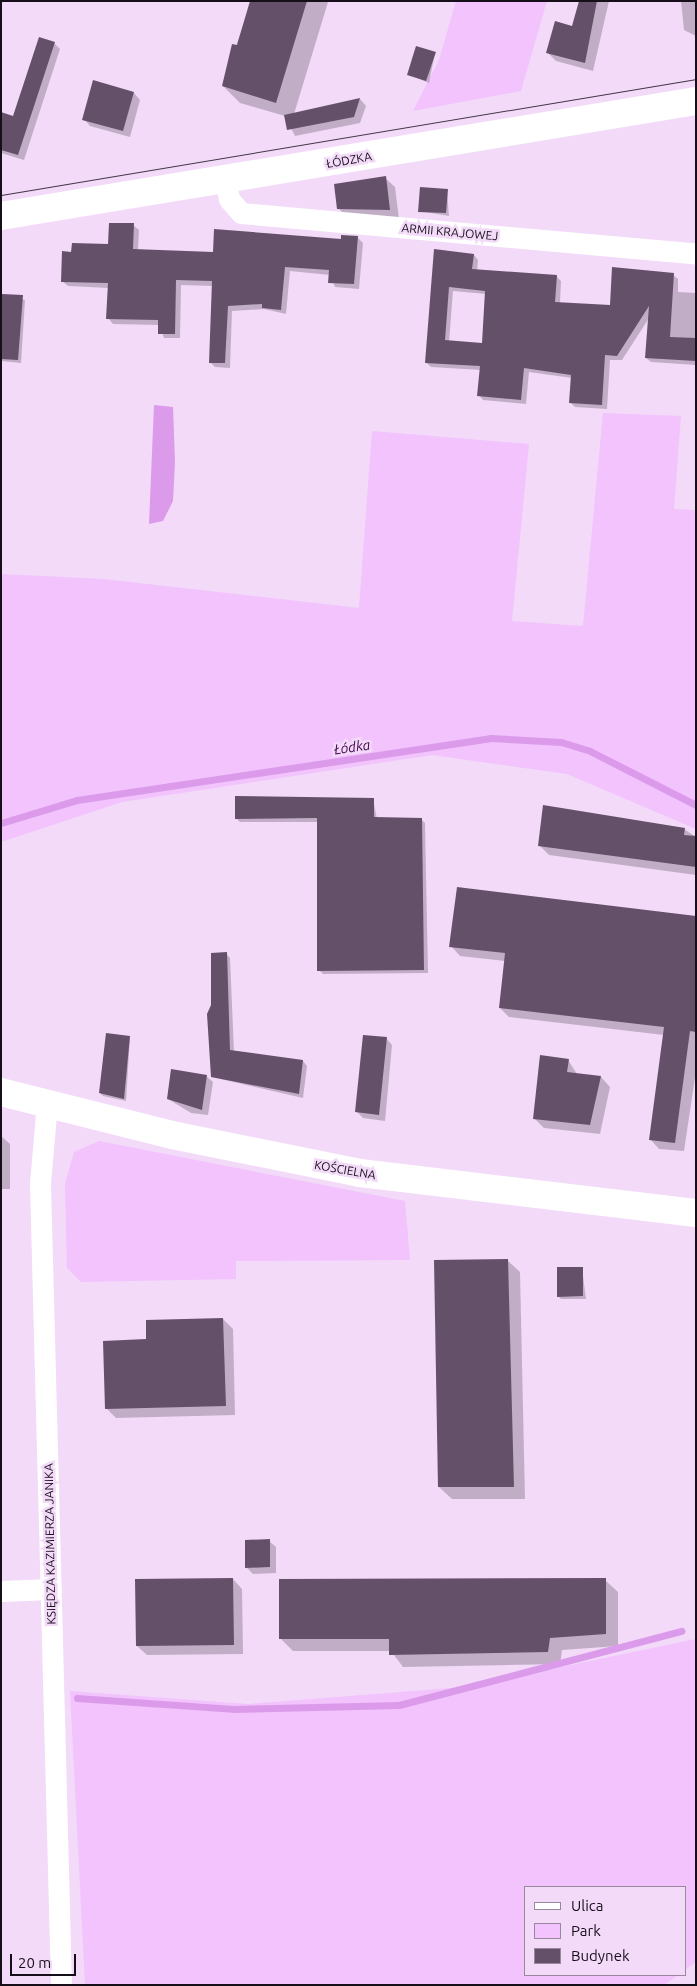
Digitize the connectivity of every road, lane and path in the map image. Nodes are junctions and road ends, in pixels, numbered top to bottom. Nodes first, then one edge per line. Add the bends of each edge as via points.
1 (696, 101) edge
2 (225, 181) junction
3 (1, 216) edge
4 (696, 254) edge
5 (1, 1092) edge
6 (47, 1103) junction
7 (696, 1213) edge
8 (51, 1588) junction
9 (1, 1591) edge
10 (61, 1985) edge

1 - 2 main road, ŁÓDZKA
2 - 3 main road, ŁÓDZKA
2 - 4 street, ARMII KRAJOWEJ via 229,199 241,213
5 - 6 main road, KOŚCIELNA
6 - 7 main road, KOŚCIELNA via 172,1135 360,1173
6 - 8 street, KSIĘDZA KAZIMIERZA JANIKA via 40,1183
8 - 9 street
8 - 10 street, KSIĘDZA KAZIMIERZA JANIKA

